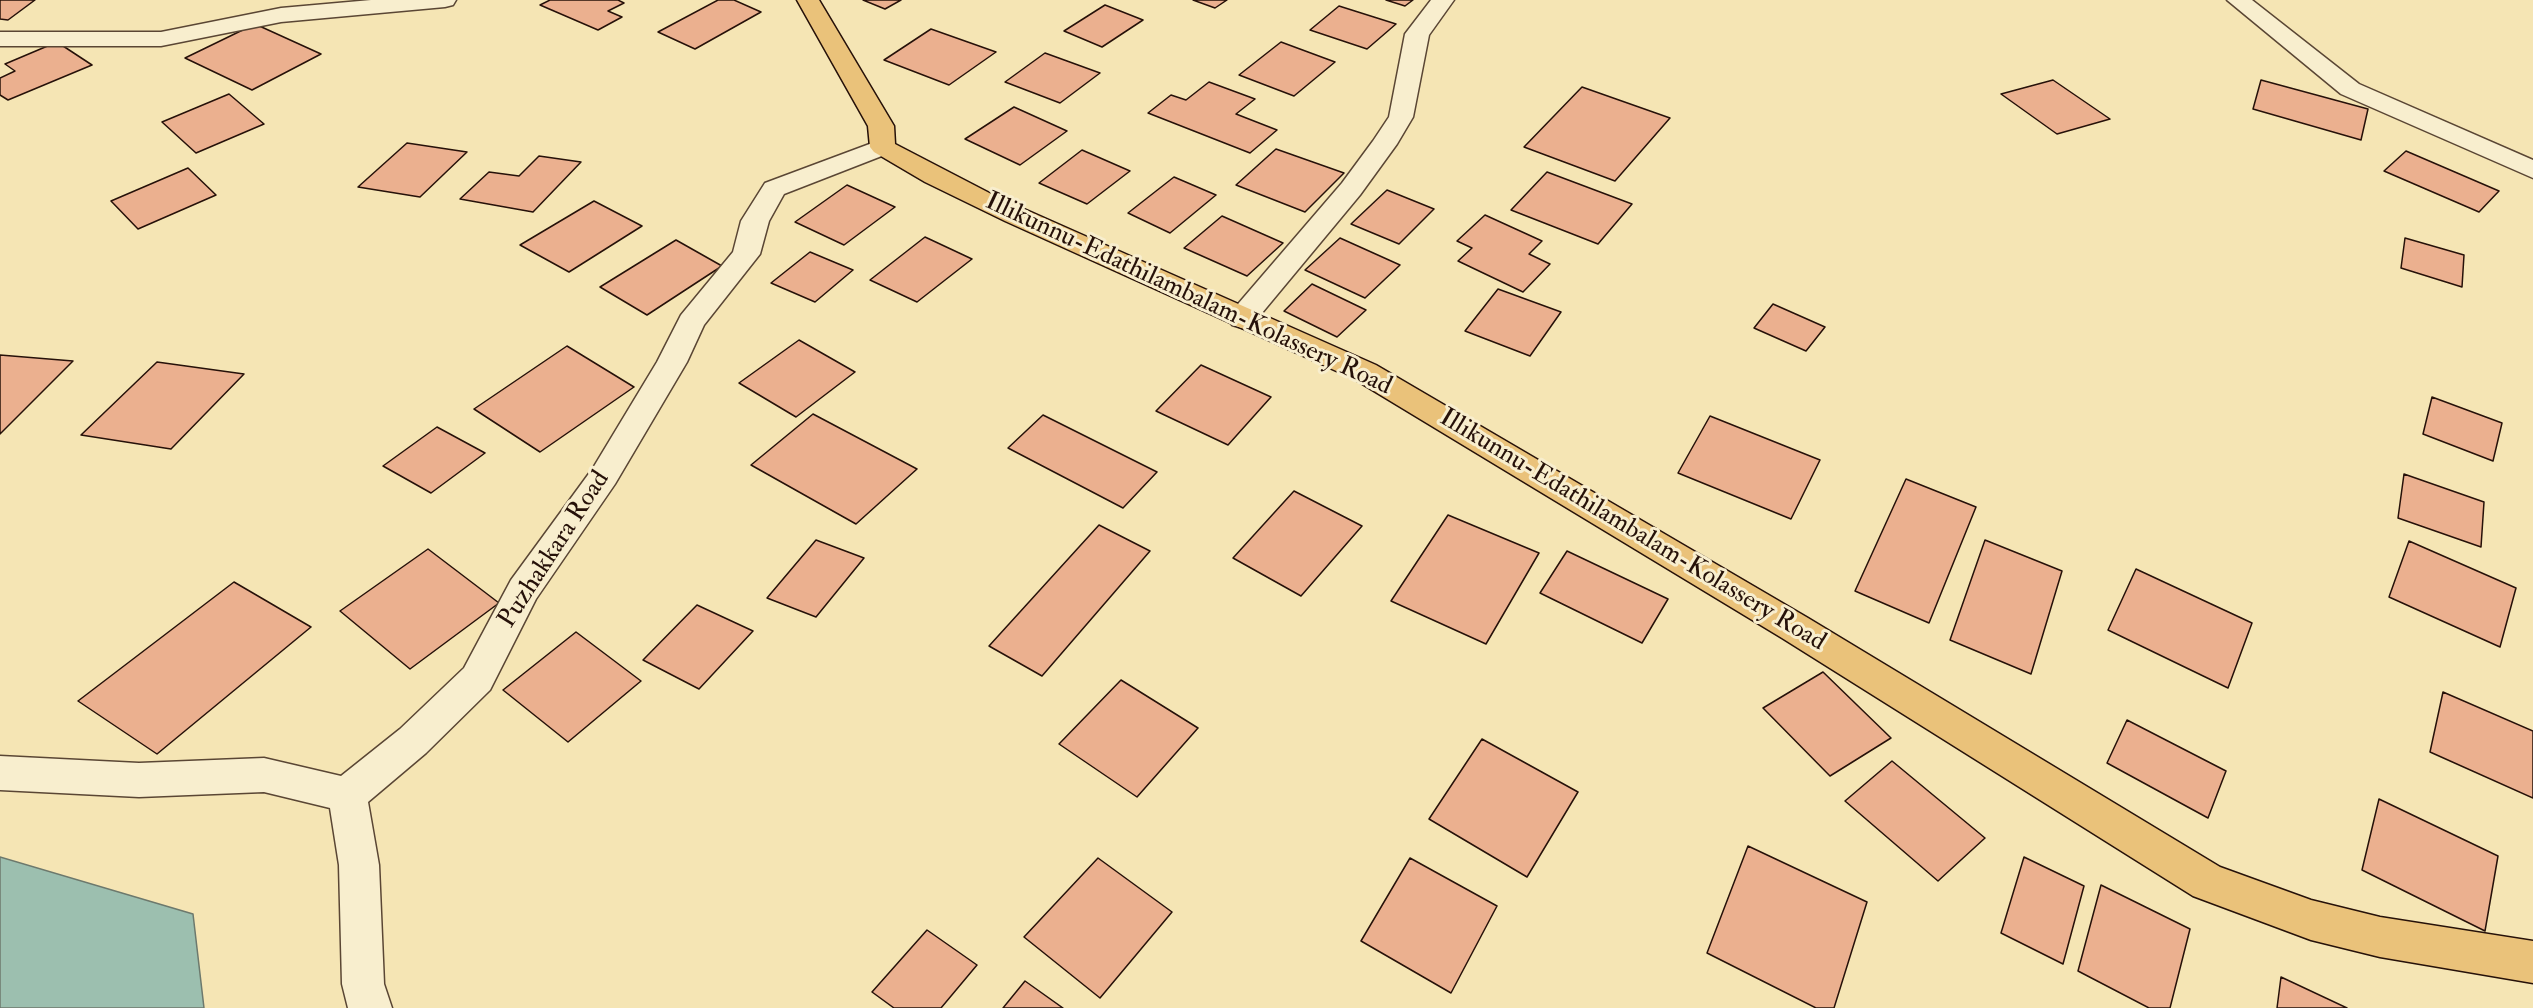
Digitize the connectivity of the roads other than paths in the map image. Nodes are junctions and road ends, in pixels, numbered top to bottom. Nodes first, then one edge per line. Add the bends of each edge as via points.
1 (445, 0) edge
2 (808, 0) edge
3 (1443, 0) edge
4 (2238, 0) edge
5 (0, 39) edge
6 (883, 147) junction
7 (2533, 170) edge
8 (1242, 318) junction
9 (0, 772) edge
10 (347, 795) junction
11 (2533, 962) edge
12 (370, 1008) edge

1 - 5 street via 281,15 161,39
2 - 6 main road via 881,126
3 - 8 street via 1417,34 1401,117 1351,189
4 - 7 street via 2350,89
6 - 8 main road, Illikunnu-Edathilambalam-Kolassery Road via 959,189
6 - 10 street, Puzhakkara Road via 774,189 755,221 746,254 691,322 672,362 604,476 523,590 477,679 413,741
8 - 11 main road, Illikunnu-Edathilambalam-Kolassery Road via 1365,372 1795,628 2207,882 2310,920 2380,937
9 - 10 street via 139,780 264,775
10 - 12 street via 359,865 363,984

